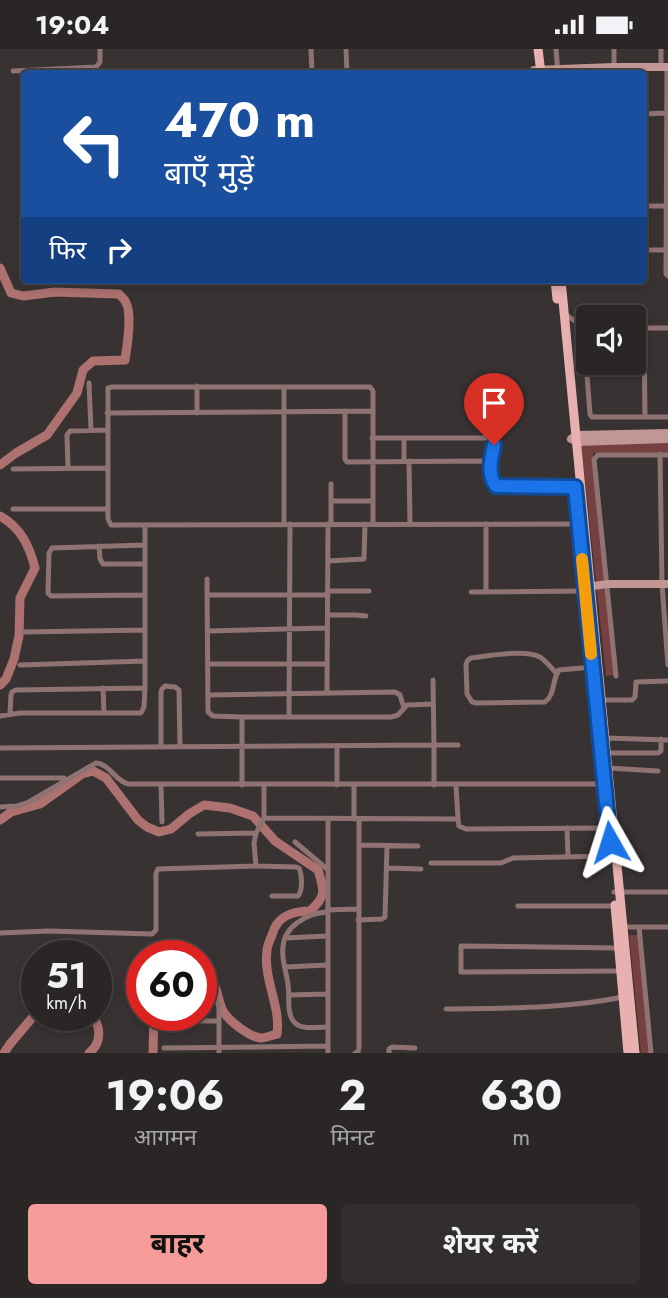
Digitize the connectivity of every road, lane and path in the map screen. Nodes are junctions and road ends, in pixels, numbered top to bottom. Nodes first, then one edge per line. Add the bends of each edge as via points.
1 (100, 49) edge
2 (311, 49) edge
3 (346, 49) edge
4 (532, 49) edge
5 (538, 49) edge
6 (556, 49) edge
7 (614, 49) edge
8 (661, 49) edge
9 (614, 67) junction
10 (665, 67) edge
11 (34, 70) edge
12 (312, 70) edge
13 (347, 70) edge
14 (537, 70) edge
15 (538, 70) edge
16 (558, 70) edge
17 (572, 70) edge
18 (13, 71) dead end
19 (21, 71) edge
20 (666, 113) edge
21 (647, 114) edge
22 (647, 206) edge
23 (666, 206) junction
24 (667, 236) edge
25 (647, 250) edge
26 (666, 250) junction
27 (668, 276) edge
28 (556, 284) edge
29 (561, 284) edge
30 (565, 314) junction
31 (668, 328) edge
32 (89, 383) dead end
33 (197, 386) junction
34 (284, 387) junction
35 (345, 411) junction
36 (372, 411) junction
37 (284, 412) junction
38 (107, 413) junction
39 (197, 413) junction
40 (645, 417) junction
41 (668, 417) edge
42 (91, 430) junction
43 (107, 430) junction
44 (668, 433) edge
45 (372, 438) junction
46 (404, 438) junction
47 (575, 439) junction
48 (668, 439) edge
49 (660, 454) junction
50 (668, 455) edge
51 (373, 461) junction
52 (407, 461) junction
53 (490, 467) junction
54 (68, 468) junction
55 (108, 468) junction
56 (13, 469) dead end
57 (331, 484) dead end
58 (575, 487) junction
59 (331, 501) junction
60 (373, 501) junction
61 (13, 509) dead end
62 (108, 509) junction
63 (287, 524) junction
64 (330, 524) junction
65 (365, 524) junction
66 (373, 524) junction
67 (410, 524) junction
68 (486, 524) junction
69 (579, 524) junction
70 (145, 525) junction
71 (145, 545) junction
72 (99, 546) junction
73 (328, 561) junction
74 (145, 563) junction
75 (207, 579) dead end
76 (608, 584) junction
77 (665, 584) edge
78 (587, 588) junction
79 (369, 591) dead end
80 (471, 592) dead end
81 (486, 592) junction
82 (328, 593) junction
83 (145, 595) junction
84 (207, 595) junction
85 (289, 596) junction
86 (328, 615) junction
87 (366, 616) dead end
88 (327, 628) junction
89 (288, 629) junction
90 (145, 631) junction
91 (208, 631) junction
92 (23, 632) dead end
93 (145, 661) junction
94 (208, 664) junction
95 (289, 664) junction
96 (327, 664) junction
97 (20, 665) dead end
98 (668, 665) edge
99 (593, 667) junction
100 (556, 673) junction
101 (616, 676) dead end
102 (433, 680) dead end
103 (668, 681) edge
104 (103, 688) junction
105 (145, 688) junction
106 (327, 693) junction
107 (289, 694) junction
108 (208, 695) junction
109 (602, 700) junction
110 (433, 704) junction
111 (404, 708) junction
112 (104, 713) junction
113 (10, 714) junction
114 (0, 716) edge
115 (242, 717) junction
116 (289, 717) junction
117 (606, 738) junction
118 (664, 740) edge
119 (434, 745) junction
120 (458, 745) dead end
121 (242, 746) junction
122 (161, 747) junction
123 (180, 747) junction
124 (337, 747) junction
125 (0, 748) edge
126 (101, 748) junction
127 (607, 753) junction
128 (101, 763) junction
129 (608, 768) junction
130 (658, 771) dead end
131 (0, 778) edge
132 (68, 778) junction
133 (604, 784) junction
134 (162, 785) junction
135 (242, 785) junction
136 (264, 785) junction
137 (337, 785) junction
138 (354, 785) junction
139 (434, 785) junction
140 (456, 785) junction
141 (0, 807) edge
142 (328, 819) junction
143 (458, 819) junction
144 (356, 820) junction
145 (162, 822) dead end
146 (262, 823) junction
147 (567, 828) junction
148 (608, 828) junction
149 (256, 833) junction
150 (198, 834) dead end
151 (295, 842) dead end
152 (359, 845) junction
153 (387, 846) junction
154 (418, 846) dead end
155 (611, 856) junction
156 (568, 857) junction
157 (431, 863) dead end
158 (256, 866) junction
159 (387, 868) junction
160 (327, 869) junction
161 (421, 869) dead end
162 (617, 892) junction
163 (668, 892) edge
164 (272, 896) dead end
165 (518, 906) dead end
166 (615, 906) junction
167 (358, 909) junction
168 (327, 911) junction
169 (358, 920) junction
170 (620, 927) junction
171 (639, 927) junction
172 (668, 927) edge
173 (0, 933) edge
174 (328, 936) junction
175 (285, 938) junction
176 (618, 948) junction
177 (328, 965) junction
178 (285, 967) junction
179 (620, 971) junction
180 (328, 994) junction
181 (289, 995) junction
182 (623, 997) junction
183 (217, 1002) edge
184 (446, 1009) dead end
185 (219, 1021) joint
186 (328, 1027) junction
187 (300, 1046) junction
188 (164, 1048) dead end
189 (415, 1048) dead end
190 (328, 1049) edge
191 (219, 1050) edge
192 (303, 1053) edge
193 (355, 1053) edge
194 (389, 1053) edge
195 (628, 1053) edge
196 (635, 1053) edge
197 (651, 1053) edge

1 - 11 street via 96,67
2 - 12 street
3 - 13 street
4 - 14 main road
5 - 15 main road
6 - 16 street
7 - 9 street
8 - 10 street
9 - 10 street
9 - 17 street
10 - 20 street
18 - 19 street
20 - 21 street
20 - 23 street
22 - 23 street
23 - 24 street
24 - 26 street
25 - 26 street
26 - 27 street
28 - 47 main road
29 - 30 main road
30 - 40 street via 579,324 584,335 592,417
30 - 47 main road
31 - 40 street via 644,332
32 - 42 street
33 - 34 street
33 - 38 street via 110,387
33 - 39 street
34 - 36 street via 370,387
34 - 37 street
35 - 36 street
35 - 37 street
35 - 51 street via 346,460
36 - 45 street
37 - 39 street
37 - 63 street
38 - 39 street
38 - 43 street
40 - 41 street
42 - 43 street
42 - 54 street via 68,432
43 - 55 street
44 - 47 street
45 - 46 street
45 - 51 street
46 - 52 street
46 - 53 street via 491,439
47 - 48 street
47 - 58 main road
47 - 78 main road
49 - 50 street
49 - 76 street via 595,456
49 - 77 street
51 - 52 street
51 - 60 street
52 - 53 street via 482,461
52 - 67 street
53 - 58 street via 494,483 500,487
54 - 55 street
54 - 56 street
55 - 62 street
57 - 59 street
58 - 69 main road
59 - 60 street
59 - 64 street
60 - 66 street
61 - 62 street
62 - 70 street via 111,525
63 - 64 street
63 - 70 street
63 - 85 street
64 - 65 street
64 - 73 street
65 - 66 street
65 - 73 street via 364,559
66 - 67 street
67 - 68 street
68 - 69 street
68 - 81 street
69 - 78 main road
70 - 71 street
71 - 72 street
71 - 74 street
72 - 74 street via 103,563
72 - 83 street via 52,548 49,595
73 - 82 street
74 - 83 street
75 - 84 street
76 - 77 street
76 - 78 street
76 - 101 street
77 - 98 street
78 - 81 street
78 - 99 main road
78 - 109 main road
79 - 82 street
80 - 81 street
82 - 85 street
82 - 86 street
83 - 90 street
84 - 85 street
84 - 91 street
85 - 89 street
86 - 87 street
86 - 88 street
88 - 89 street
88 - 96 street
89 - 91 street
89 - 95 street
90 - 92 street
90 - 93 street
91 - 94 street
93 - 97 street
93 - 105 street
94 - 95 street
94 - 108 street
95 - 96 street
95 - 107 street
96 - 106 street
99 - 100 street via 562,668
99 - 133 main road
100 - 100 street via 532,655 471,657 466,664 467,694 477,703 545,702 551,698
102 - 110 street
103 - 109 street via 636,682 632,700
104 - 105 street
104 - 112 street
104 - 113 street via 16,690 11,695
105 - 112 street via 141,713
106 - 107 street
106 - 111 street via 395,692
107 - 108 street
107 - 116 street
108 - 115 street via 210,714
109 - 117 main road
110 - 111 street
110 - 119 street
111 - 116 street via 391,717
112 - 113 street
113 - 114 street
115 - 116 street
115 - 121 street
117 - 118 street
117 - 127 main road
118 - 127 street via 658,753
119 - 120 street
119 - 124 street
119 - 139 street
121 - 123 street
121 - 124 street
121 - 135 street
122 - 123 street
122 - 123 street via 161,692 165,686 179,690
122 - 126 street
124 - 137 street
125 - 126 street
126 - 128 street
127 - 129 main road
128 - 132 street
128 - 134 street via 123,783
129 - 130 street
129 - 162 main road
131 - 132 street
132 - 141 street via 27,803
133 - 140 street
133 - 148 main road
134 - 135 street
134 - 145 street
135 - 136 street
136 - 137 street
136 - 146 street
137 - 138 street
138 - 139 street
138 - 144 street
139 - 140 street
140 - 143 street
142 - 144 street
142 - 146 street
142 - 160 street
143 - 144 street
143 - 147 street via 459,826 466,829
144 - 152 street
146 - 149 street
147 - 148 street
147 - 156 street
148 - 155 main road
149 - 150 street
149 - 158 street
151 - 160 street
152 - 153 street
152 - 167 street
153 - 154 street
153 - 159 street
155 - 156 street
155 - 162 main road
156 - 157 street
158 - 164 street via 296,867 300,871 300,894
158 - 173 street via 158,869 156,930 152,934
159 - 161 street
159 - 169 street via 385,917
160 - 168 street
162 - 163 street
162 - 166 main road
162 - 170 main road
165 - 166 street
166 - 170 main road
167 - 168 street
167 - 169 street
168 - 174 street
168 - 175 street via 300,920
169 - 193 street via 359,1048
170 - 171 street
170 - 176 main road
170 - 196 main road
171 - 172 street
171 - 197 street
174 - 175 street
174 - 177 street
175 - 178 street
176 - 179 main road
176 - 179 street via 461,946 461,972
177 - 178 street
177 - 180 street
178 - 181 street
179 - 182 main road
180 - 181 street
180 - 186 street
181 - 186 street via 295,1023
182 - 184 street via 556,1007
182 - 195 main road
183 - 185 street
185 - 191 street
186 - 190 street
187 - 190 street
187 - 191 street
187 - 192 street
188 - 191 street
189 - 194 street via 392,1047

